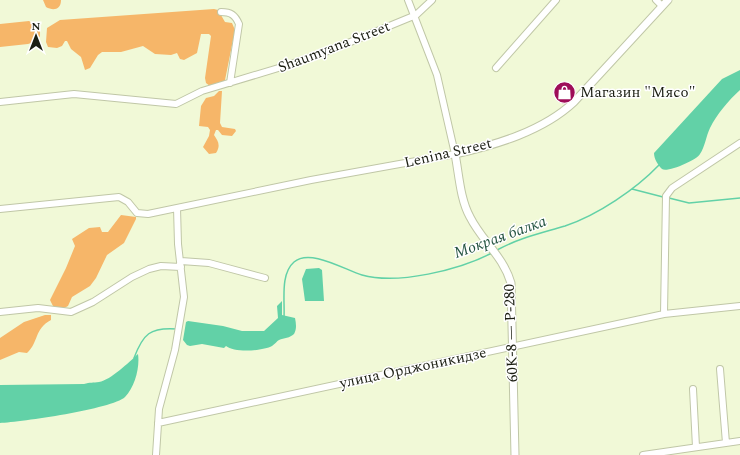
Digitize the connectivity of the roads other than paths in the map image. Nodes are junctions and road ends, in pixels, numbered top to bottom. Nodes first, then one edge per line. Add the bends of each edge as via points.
1 (408, 0) edge
2 (432, 0) edge
3 (556, 0) edge
4 (656, 0) edge
5 (668, 0) edge
6 (662, 6) junction
7 (221, 12) dead end
8 (416, 15) junction
9 (496, 68) dead end
10 (230, 83) junction
11 (0, 102) edge
12 (740, 143) edge
13 (455, 154) junction
14 (177, 208) junction
15 (0, 209) edge
16 (181, 264) junction
17 (264, 278) dead end
18 (740, 306) edge
19 (0, 312) edge
20 (664, 314) junction
21 (511, 347) junction
22 (720, 369) dead end
23 (693, 389) dead end
24 (158, 423) junction
25 (740, 441) edge
26 (726, 443) junction
27 (696, 447) junction
28 (156, 455) edge
29 (515, 455) edge
30 (643, 455) edge

1 - 8 street
2 - 8 street, Shaumyana Street
3 - 9 street
4 - 6 street
5 - 6 street, Lenina Street
6 - 13 street, Lenina Street via 574,102 557,116 527,132
7 - 10 street via 230,12 236,16 239,24
8 - 10 street, Shaumyana Street via 331,50
8 - 13 street via 437,75
10 - 11 street, Shaumyana Street via 202,91 176,104 74,94
12 - 20 street via 672,188 666,196
13 - 14 street, Lenina Street via 310,180
13 - 21 street, 60К-8 — Р-280 via 463,198 469,215 506,268 511,283
14 - 15 street, Lenina Street via 142,214 124,199 114,197
14 - 16 street
16 - 17 street via 208,263
16 - 19 street via 149,268 72,312 38,308
16 - 24 street via 184,287 182,308
18 - 20 street, улица Орджоникидзе
20 - 21 street, улица Орджоникидзе
21 - 24 street, улица Орджоникидзе
21 - 29 street, 60К-8 — Р-280
22 - 26 street
23 - 27 street
24 - 28 street
25 - 26 street
26 - 27 street
27 - 30 street

